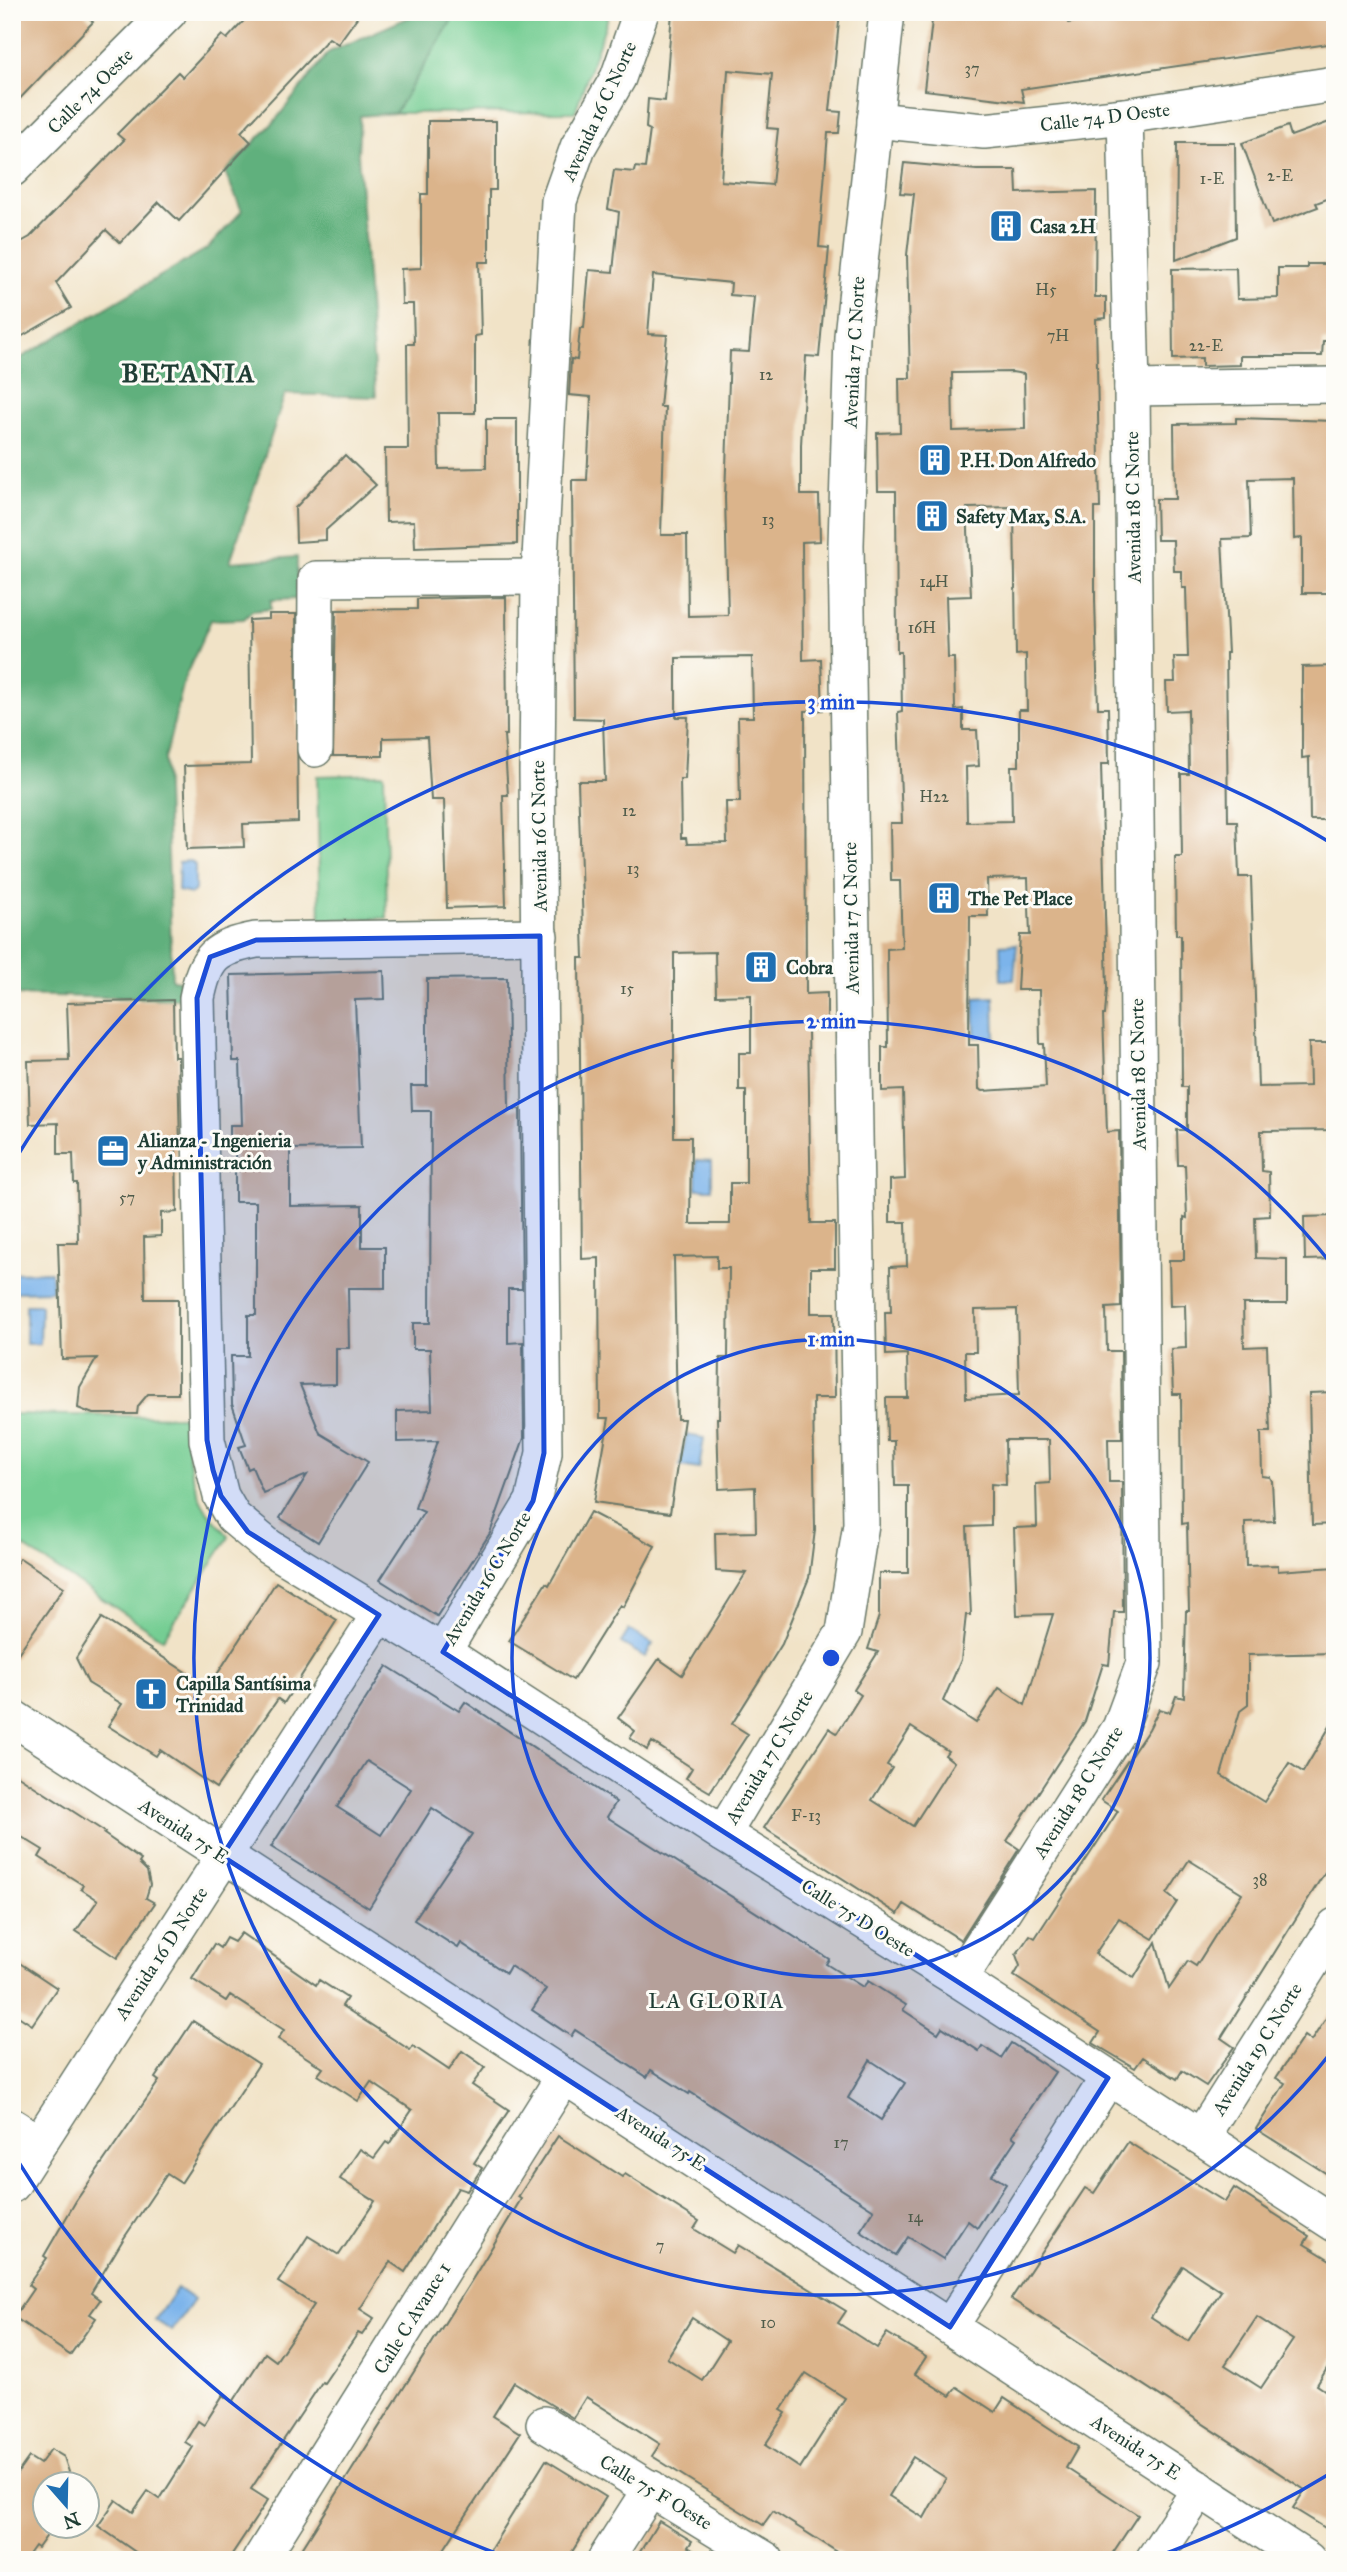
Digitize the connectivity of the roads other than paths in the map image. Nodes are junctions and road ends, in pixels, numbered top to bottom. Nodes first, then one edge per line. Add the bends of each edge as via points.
1 (169, 12) edge
2 (641, 12) edge
3 (887, 12) edge
4 (1335, 84) edge
5 (1125, 116) junction
6 (875, 120) junction
7 (12, 169) edge
8 (1335, 385) edge
9 (1132, 388) junction
10 (539, 577) junction
11 (315, 748) dead end
12 (540, 936) junction
13 (379, 1615) junction
14 (443, 1653) junction
15 (12, 1717) edge
16 (723, 1834) junction
17 (222, 1856) junction
18 (1335, 1926) edge
19 (959, 1980) junction
20 (564, 2076) junction
21 (1108, 2078) junction
22 (25, 2134) edge
23 (1202, 2137) junction
24 (12, 2185) edge
25 (1335, 2224) edge
26 (950, 2327) junction
27 (544, 2424) dead end
28 (650, 2488) junction
29 (1200, 2489) junction
30 (260, 2560) edge
31 (605, 2560) edge
32 (766, 2560) edge
33 (1153, 2560) edge
34 (1308, 2560) edge

1 - 7 street, Calle 74 Oeste
2 - 10 street, Avenida 16 C Norte via 618,78 578,147 559,201
3 - 6 street, Avenida 17 C Norte
4 - 5 street, Calle 74 D Oeste
5 - 6 street, Calle 74 D Oeste via 984,131
5 - 9 street, Avenida 18 C Norte
6 - 16 street, Avenida 17 C Norte via 852,336 846,545 861,1524 844,1632
8 - 9 street
9 - 19 street, Avenida 18 C Norte via 1144,1663 1120,1728
10 - 11 street via 316,579
10 - 12 street, Avenida 16 C Norte
12 - 13 street, Calle 75 D Oeste via 256,940 232,945 211,957 201,976 197,998 207,1440 213,1470 221,1496 248,1532
12 - 14 street, Avenida 16 C Norte via 544,1453 533,1501
13 - 14 street, Calle 75 D Oeste
13 - 17 street, Avenida 16 D Norte
14 - 16 street, Calle 75 D Oeste
15 - 17 street, Avenida 75 E
16 - 19 street, Calle 75 D Oeste
17 - 20 street, Avenida 75 E
17 - 22 street, Avenida 16 D Norte
18 - 23 street, Avenida 19 C Norte
19 - 21 street, Calle 75 D Oeste
20 - 26 street, Avenida 75 E
20 - 30 street, Calle C Avance 1
21 - 23 street, Calle 75 D Oeste
21 - 26 street
22 - 24 street, Avenida 16 D Norte
23 - 25 street, Calle 75 D Oeste
26 - 29 street, Avenida 75 E
27 - 28 street, Calle 75 F Oeste
28 - 31 street
28 - 32 street, Calle 75 F Oeste
29 - 33 street
29 - 34 street, Avenida 75 E

